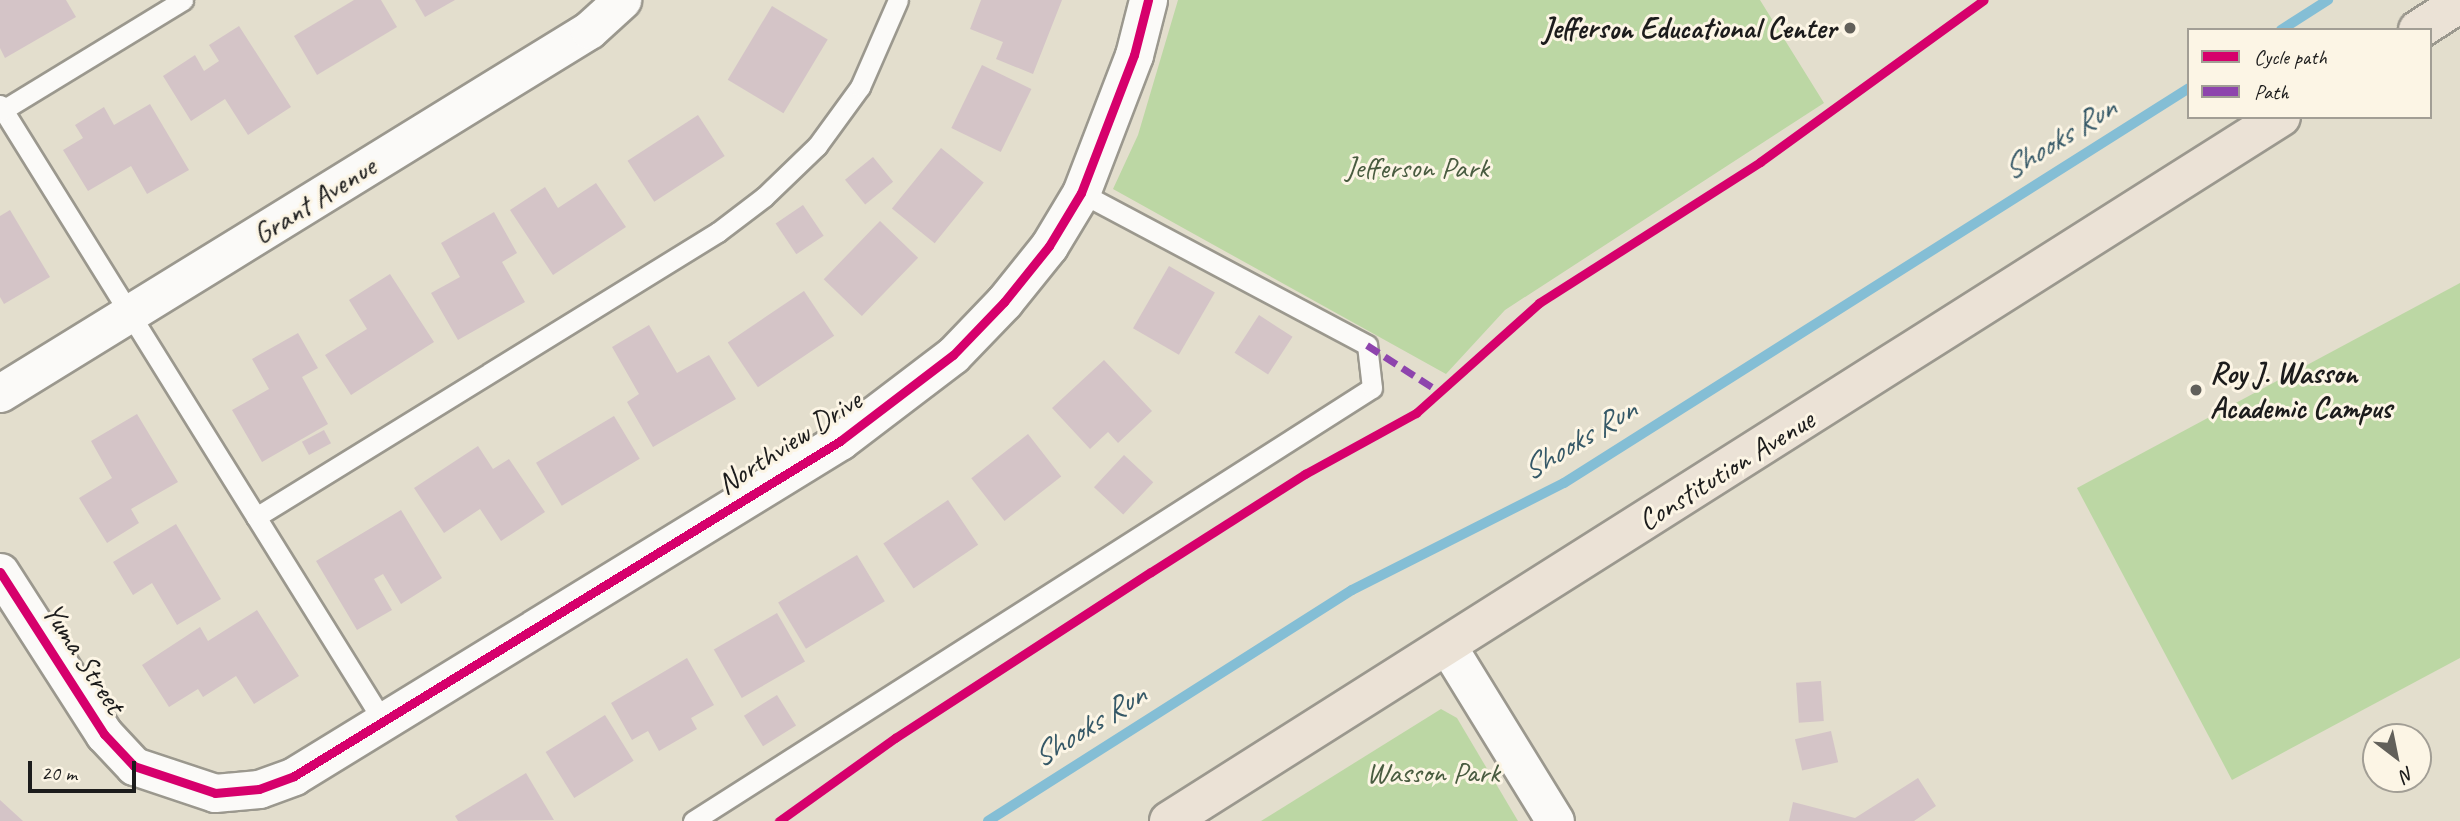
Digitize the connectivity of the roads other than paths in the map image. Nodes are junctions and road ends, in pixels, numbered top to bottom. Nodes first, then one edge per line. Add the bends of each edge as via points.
1 (183, 0) edge
2 (622, 0) edge
3 (898, 0) edge
4 (1148, 0) edge
5 (2460, 3) edge
6 (2421, 28) edge
7 (2, 108) edge
8 (2278, 119) edge
9 (1080, 193) junction
10 (129, 314) junction
11 (0, 393) edge
12 (256, 517) junction
13 (0, 572) edge
14 (1448, 647) junction
15 (383, 721) junction
16 (294, 776) joint
17 (693, 821) edge
18 (1169, 821) edge
19 (1555, 821) edge

1 - 7 lane
2 - 10 street, Grant Avenue via 589,30
3 - 12 lane via 860,86 817,146 764,197 718,232
4 - 9 street, Northview Drive via 1134,55
5 - 6 main road
7 - 10 lane
8 - 14 main road, Constitution Avenue
9 - 15 street, Northview Drive via 1049,246 1004,302 953,355 902,397 840,441
9 - 17 lane via 1367,345 1372,388
10 - 11 street, Grant Avenue
10 - 12 lane
12 - 15 lane
13 - 16 street, Yuma Street via 104,734 134,766 215,793 259,789
14 - 18 main road, Constitution Avenue
14 - 19 street
15 - 16 street, Northview Drive

